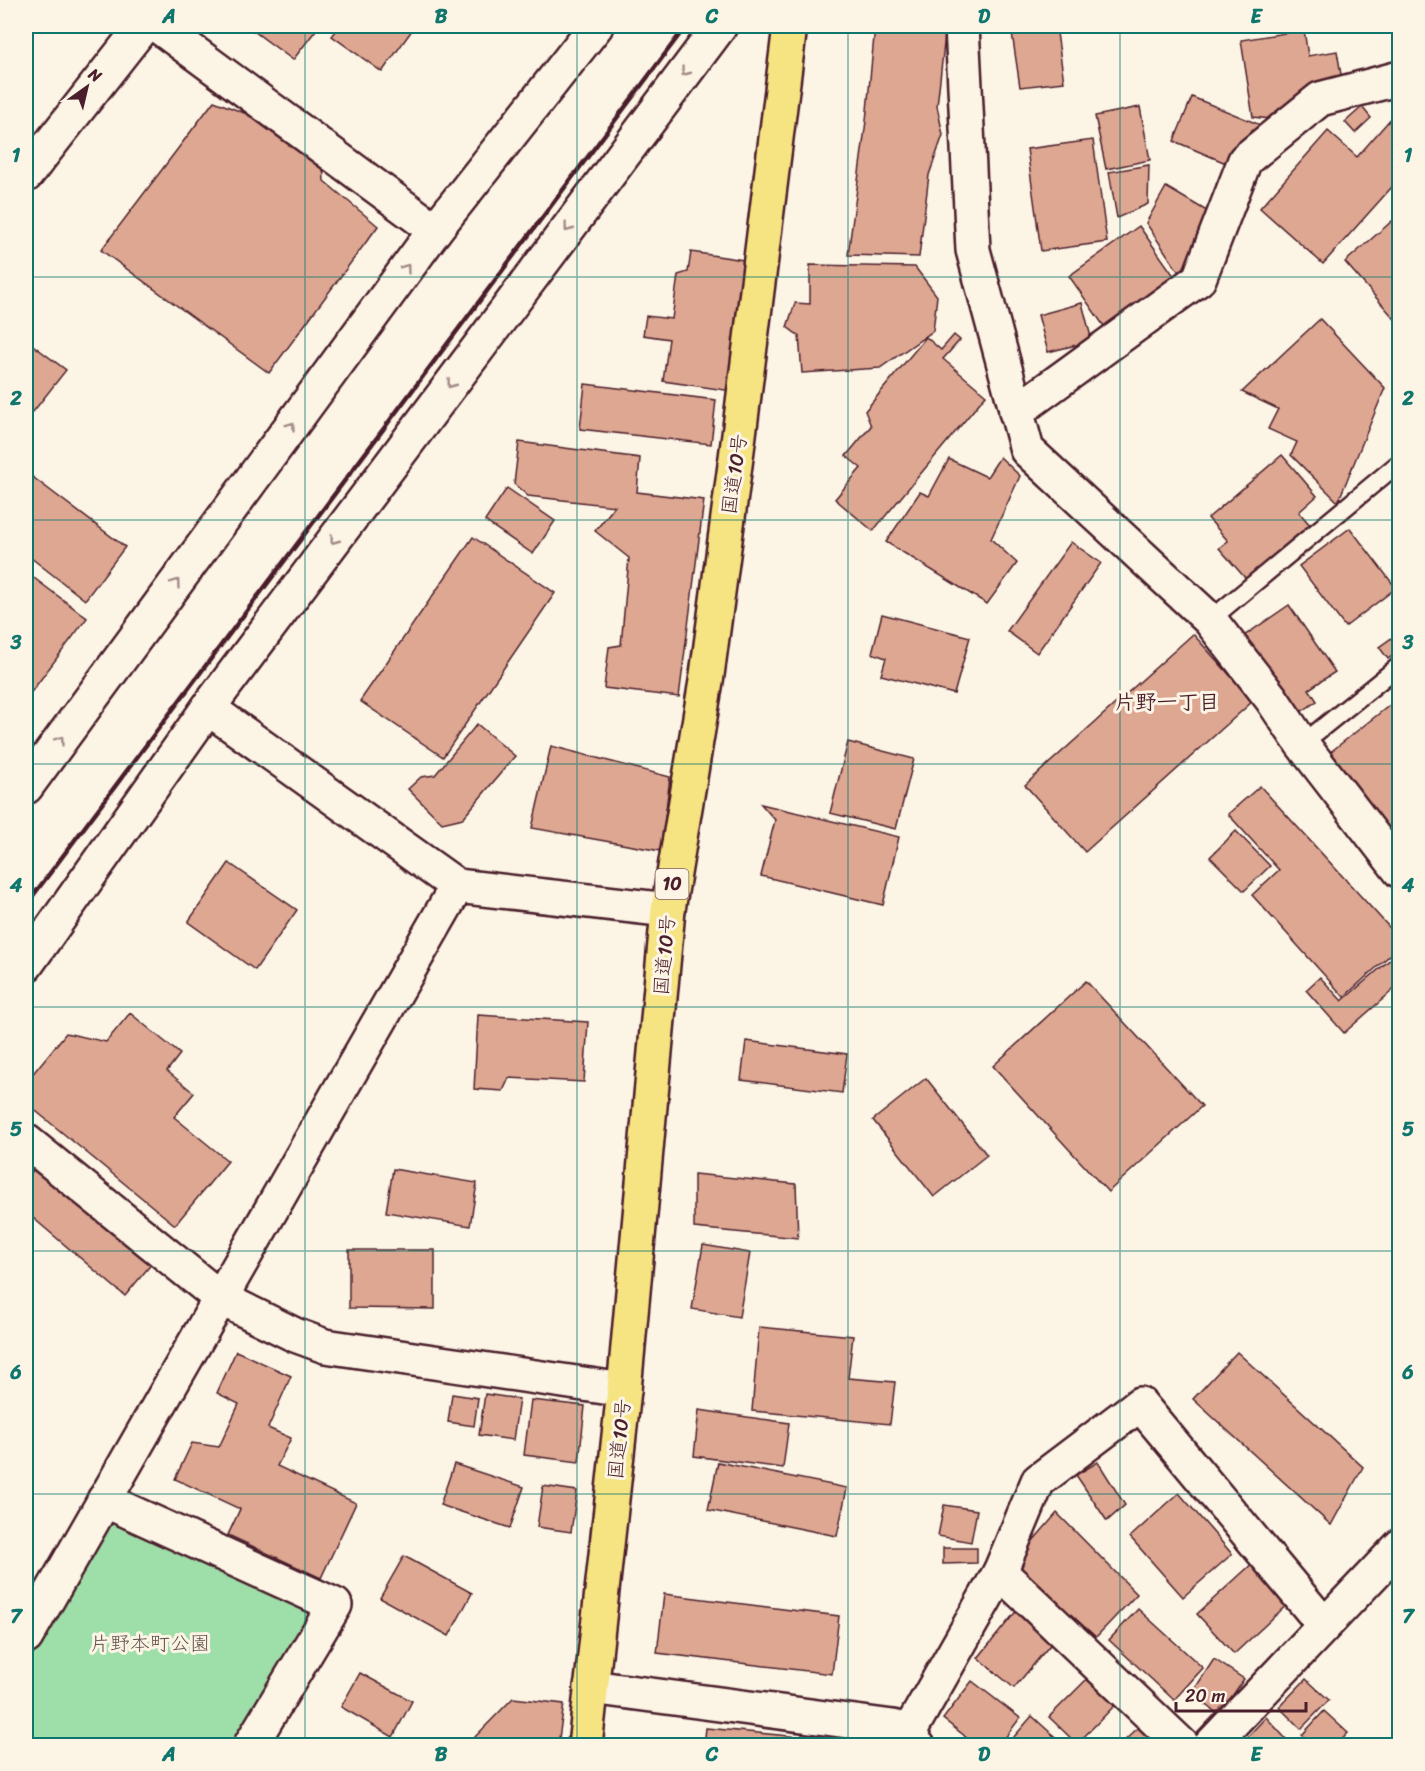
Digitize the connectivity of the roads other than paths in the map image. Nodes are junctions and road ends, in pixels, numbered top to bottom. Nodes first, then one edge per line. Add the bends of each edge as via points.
1 (143, 26) edge
2 (158, 26) edge
3 (597, 26) edge
4 (720, 26) edge
5 (790, 26) edge
6 (962, 26) edge
7 (1400, 78) edge
8 (26, 175) edge
9 (435, 230) junction
10 (1016, 412) junction
11 (1400, 462) edge
12 (1210, 620) junction
13 (1400, 665) edge
14 (208, 708) junction
15 (1302, 744) junction
16 (26, 787) edge
17 (1400, 871) edge
18 (457, 886) junction
19 (668, 910) junction
20 (26, 965) edge
21 (26, 1141) edge
22 (220, 1298) junction
23 (624, 1390) junction
24 (104, 1500) junction
25 (1400, 1546) edge
26 (1000, 1572) junction
27 (1324, 1625) junction
28 (26, 1637) edge
29 (591, 1687) junction
30 (913, 1740) edge
31 (250, 1746) edge
32 (585, 1746) edge
33 (1183, 1746) edge
34 (1210, 1746) edge

1 - 8 street
2 - 9 street
3 - 9 street
4 -> 14 street
5 - 19 highway, 国道10号 / 10 via 708,663
6 - 10 street via 973,250
7 - 10 street via 1320,99 1245,160 1199,279
16 -> 9 street
10 - 12 street via 1027,450
11 - 12 lane
12 - 15 street
13 - 15 lane
14 - 18 street
14 - 20 street
15 - 17 street
18 - 19 street
18 - 22 street
19 - 23 highway, 国道10号 / 10
21 - 22 street
22 - 23 street via 325,1346
22 - 24 street
23 - 29 highway, 国道10号 / 10
24 - 28 street
24 - 31 street via 335,1605
25 - 27 street
26 - 27 street via 1038,1481 1140,1404
26 - 30 street
26 - 33 street
27 - 34 street
29 - 30 street via 893,1727
29 - 32 highway, 国道10号 / 10

